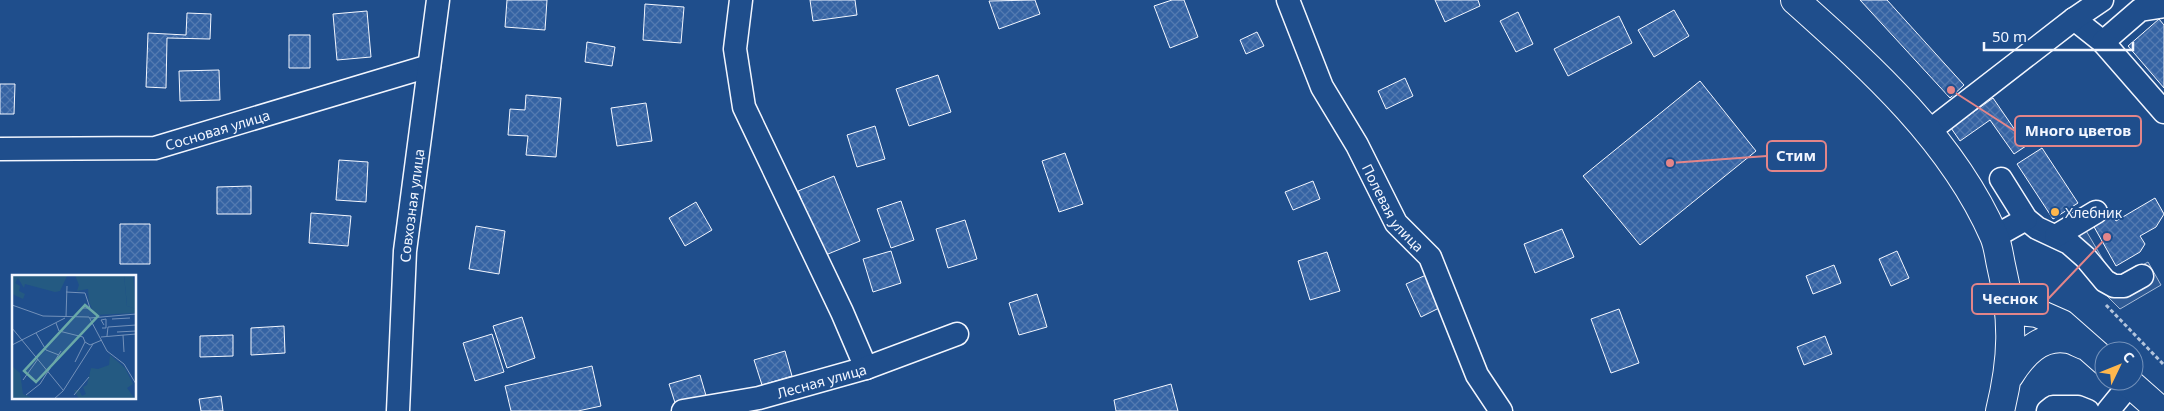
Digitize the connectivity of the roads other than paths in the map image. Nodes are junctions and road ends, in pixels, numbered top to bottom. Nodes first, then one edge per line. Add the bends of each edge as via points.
1 (438, 0) edge
2 (741, 0) edge
3 (1288, 0) edge
4 (1795, 0) edge
5 (2102, 0) edge
6 (2164, 6) edge
7 (2074, 19) junction
8 (2103, 42) junction
9 (429, 66) junction
10 (2164, 112) edge
11 (1928, 132) junction
12 (0, 149) edge
13 (2001, 179) dead end
14 (2096, 212) dead end
15 (2026, 219) junction
16 (2056, 236) junction
17 (1994, 237) junction
18 (2142, 276) dead end
19 (2010, 310) junction
20 (957, 334) dead end
21 (2094, 351) edge
22 (2094, 352) edge
23 (866, 368) junction
24 (2009, 376) junction
25 (2122, 391) edge
26 (2138, 391) edge
27 (398, 411) edge
28 (683, 411) edge
29 (1501, 411) edge
30 (2000, 411) edge
31 (2048, 411) edge
32 (2088, 411) edge
33 (2108, 411) edge
34 (2161, 411) edge

1 - 9 street, Совхозная улица
2 - 23 street via 735,49 744,107
3 - 29 street, Полевая улица via 1322,88 1357,145 1396,224 1430,257 1477,374
4 - 11 main road via 1890,88
5 - 7 street
6 - 8 street via 2140,10
7 - 8 street
7 - 11 street
8 - 10 street
9 - 12 street, Сосновая улица via 155,148
9 - 27 street, Совхозная улица via 405,251
11 - 17 main road via 1966,186
13 - 15 street
14 - 16 street
15 - 16 street
15 - 17 street
16 - 18 street via 2069,243 2105,281 2114,286 2124,286
17 - 19 main road
19 - 21 main road via 2037,313 2062,324
19 - 24 main road via 2012,345
20 - 23 street, Лесная улица
22 - 24 main road via 2068,339 2049,340 2034,346
23 - 28 street, Лесная улица via 760,398
24 - 30 main road
25 - 33 street
26 - 34 main road
31 - 32 street via 2053,406 2078,407

